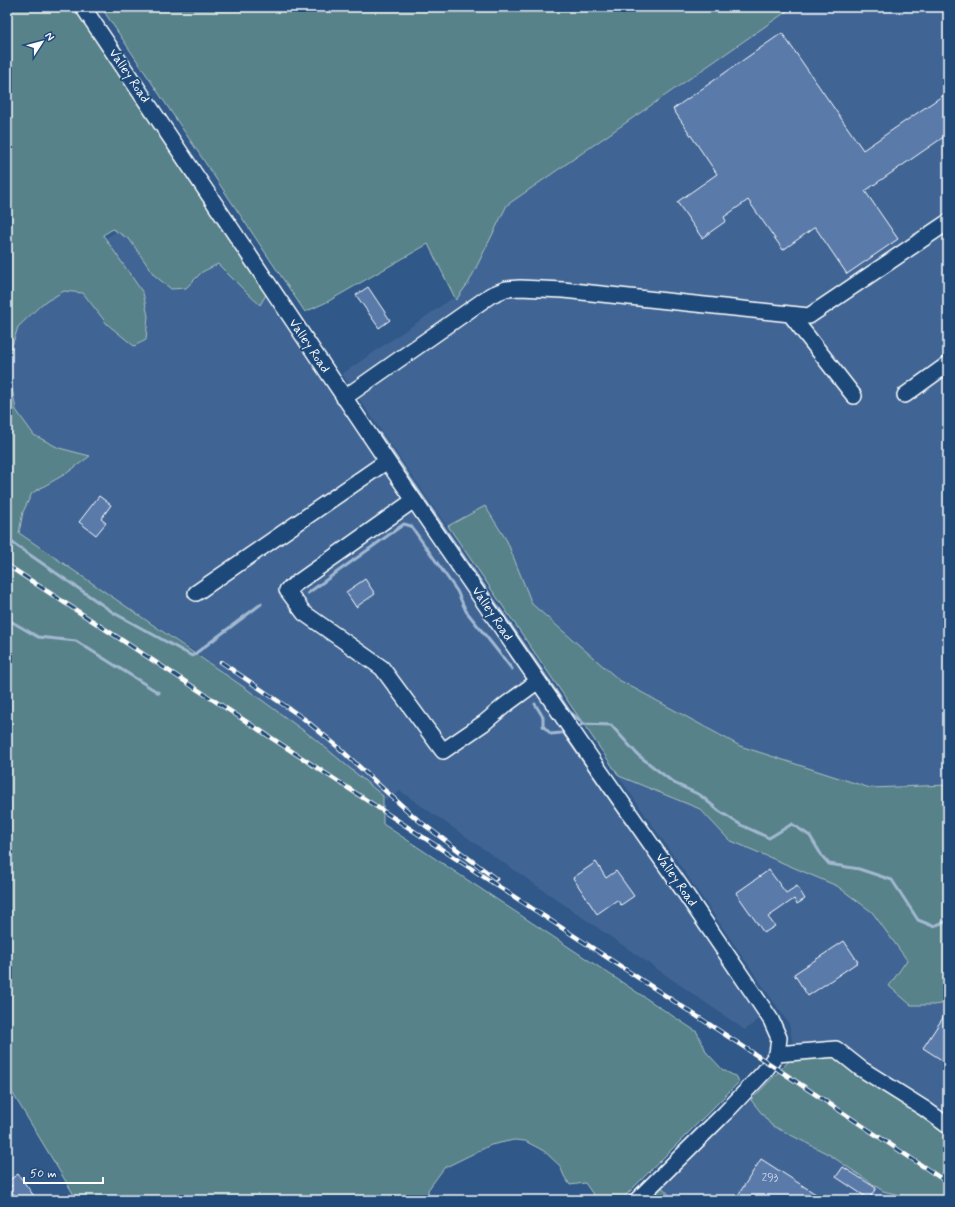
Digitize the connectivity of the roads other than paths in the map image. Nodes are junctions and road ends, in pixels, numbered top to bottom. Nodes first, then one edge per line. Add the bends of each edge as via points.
1 (82, 7) edge
2 (948, 222) edge
3 (790, 314) junction
4 (948, 364) edge
5 (905, 395) dead end
6 (854, 396) dead end
7 (344, 398) junction
8 (387, 461) junction
9 (414, 500) junction
10 (196, 593) dead end
11 (538, 681) junction
12 (776, 1054) junction
13 (948, 1126) edge
14 (636, 1200) edge

1 - 7 street, Valley Road
2 - 3 street via 808,316
3 - 6 street
3 - 7 street via 563,290 506,289 491,295
4 - 5 street
7 - 8 street, Valley Road
8 - 9 street, Valley Road
8 - 10 street
9 - 11 street, Valley Road
9 - 11 street via 287,590 304,613 382,668 443,751
11 - 12 street, Valley Road via 771,1020 779,1038
12 - 13 street via 836,1049 860,1068
12 - 14 street, Valley Road via 764,1072

